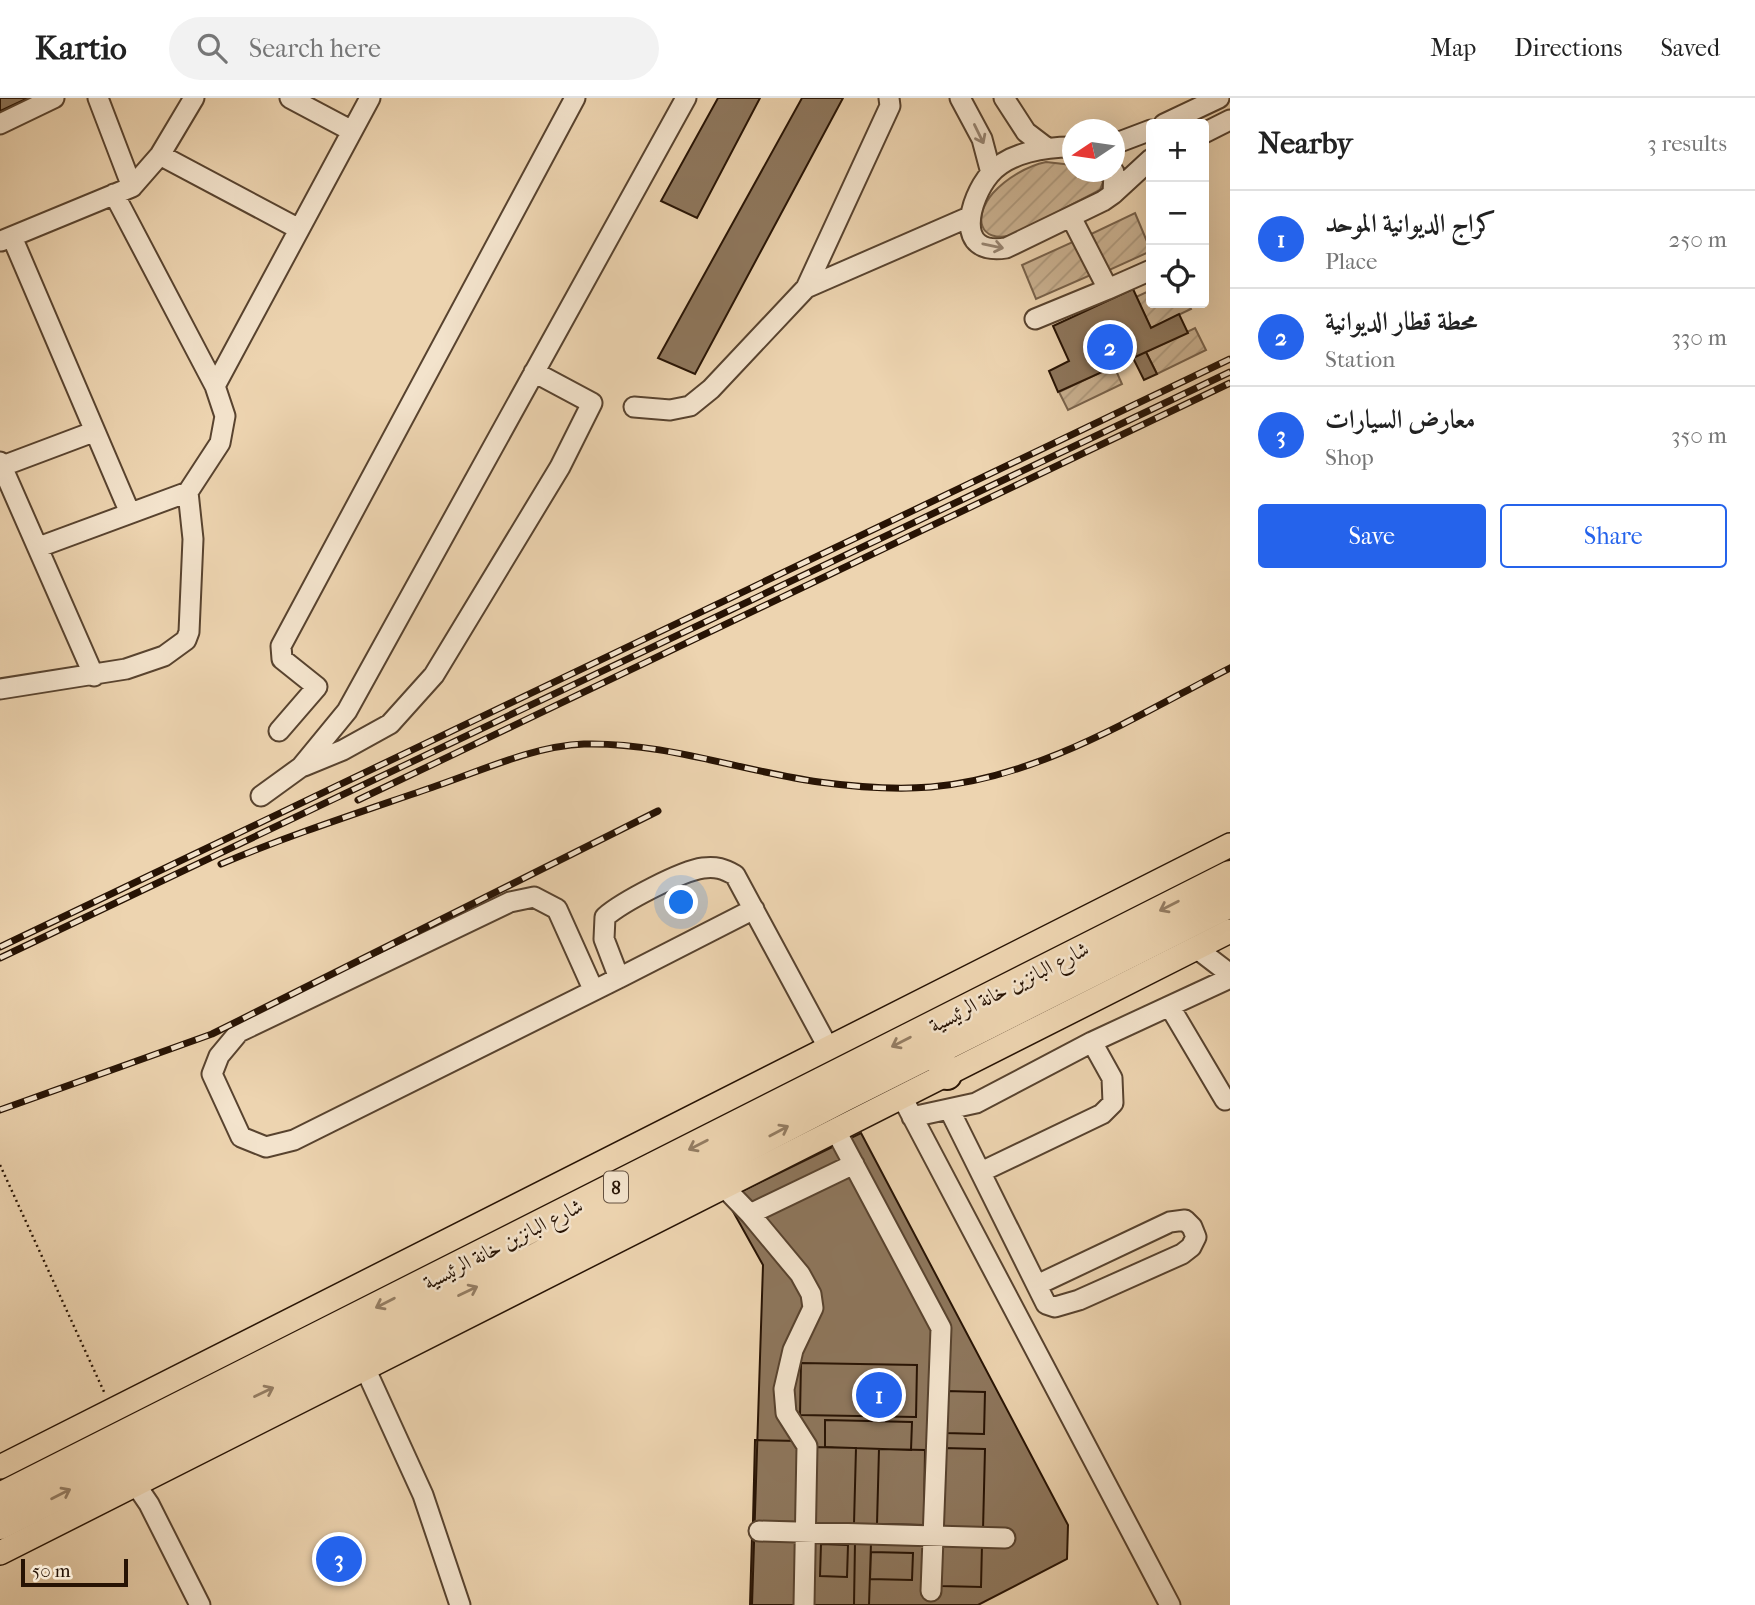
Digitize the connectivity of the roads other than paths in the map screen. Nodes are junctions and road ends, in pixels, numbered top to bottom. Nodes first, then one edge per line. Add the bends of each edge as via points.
1 (54, 98) edge
2 (98, 98) edge
3 (194, 98) edge
4 (290, 98) edge
5 (370, 98) edge
6 (575, 98) edge
7 (686, 98) edge
8 (889, 98) edge
9 (960, 98) edge
10 (1004, 98) edge
11 (1209, 100) edge
12 (1173, 119) edge
13 (1230, 120) edge
14 (0, 124) edge
15 (1209, 130) edge
16 (352, 131) junction
17 (1146, 132) edge
18 (1125, 140) edge
19 (1062, 147) edge
20 (1047, 148) junction
21 (160, 155) junction
22 (1146, 164) edge
23 (991, 173) junction
24 (1114, 182) edge
25 (123, 191) junction
26 (1113, 194) junction
27 (969, 217) junction
28 (1071, 217) junction
29 (299, 229) junction
30 (6, 239) edge
31 (1146, 272) edge
32 (806, 288) junction
33 (1108, 289) junction
34 (1035, 319) dead end
35 (534, 372) junction
36 (215, 386) junction
37 (634, 407) dead end
38 (93, 432) junction
39 (1, 465) edge
40 (188, 492) junction
41 (130, 513) junction
42 (38, 547) junction
43 (94, 676) junction
44 (0, 689) edge
45 (279, 731) dead end
46 (301, 767) junction
47 (261, 796) dead end
48 (1230, 845) edge
49 (1230, 875) edge
50 (1230, 903) edge
51 (754, 909) junction
52 (1230, 931) edge
53 (1196, 948) junction
54 (1230, 976) edge
55 (619, 978) junction
56 (593, 989) junction
57 (1170, 1007) junction
58 (1092, 1042) junction
59 (828, 1059) junction
60 (941, 1062) junction
61 (1225, 1100) dead end
62 (907, 1107) junction
63 (950, 1111) junction
64 (836, 1131) junction
65 (854, 1164) junction
66 (983, 1171) junction
67 (724, 1187) junction
68 (750, 1214) junction
69 (540, 1267) junction
70 (1037, 1284) junction
71 (365, 1368) junction
72 (0, 1466) edge
73 (136, 1485) junction
74 (0, 1497) edge
75 (0, 1525) edge
76 (759, 1531) dead end
77 (805, 1533) junction
78 (933, 1536) junction
79 (1005, 1538) dead end
80 (0, 1553) edge
81 (931, 1591) dead end
82 (200, 1605) edge
83 (460, 1605) edge
84 (804, 1605) edge
85 (1170, 1605) edge

1 - 14 street
2 - 25 street
3 - 21 street
4 - 16 street
5 - 16 street
6 - 45 street via 281,646 282,659 317,687
7 - 35 street
8 - 32 street via 890,106
9 -> 23 street via 982,139
10 - 20 street via 1026,132
11 - 12 street
13 - 15 street
16 - 29 street
17 - 18 street
19 - 20 street
20 - 23 street via 1017,157
21 - 25 street
21 - 29 street
22 - 26 street
23 - 27 street
24 - 26 street
25 - 30 street
25 - 36 street
26 - 28 street
27 -> 28 street via 979,243 999,249
27 - 32 street
28 - 33 street
29 - 36 street
30 - 38 street
31 - 33 street
32 - 37 street via 690,406 670,410
33 - 34 street
35 - 46 street via 347,710
35 - 46 street via 592,403 560,467 434,675 390,724
36 - 40 street via 225,416 220,443
38 - 39 street
38 - 41 street
39 - 42 street
40 - 41 street
40 - 43 street via 192,539 186,640 164,656
41 - 42 street
42 - 43 street
43 - 44 street
46 - 47 street
48 - 59 main road
49 -> 59 highway, شارع البانزين خانة الرئيسية / 8
50 - 60 highway, شارع البانزين خانة الرئيسية / 8
51 - 55 street
51 - 55 street via 735,874 721,868 702,868 620,905 605,917 604,939
51 - 59 street
52 - 53 main road
53 - 54 street
53 - 60 main road
54 - 57 street
55 - 56 street
56 - 56 street via 294,1140 265,1147 241,1137 212,1074 219,1056 239,1032 510,902 534,897 557,909
57 - 58 street
57 - 61 street
58 - 63 street via 976,1103
58 - 66 street via 1111,1078 1113,1104 1102,1114
59 - 72 main road
59 -> 74 highway, شارع البانزين خانة الرئيسية / 8
60 - 62 main road
69 -> 60 highway, شارع البانزين خانة الرئيسية / 8
62 - 63 street
62 - 64 main road
62 - 85 street
63 - 66 street
64 - 65 street
64 - 67 main road
65 - 68 street
65 - 78 street via 941,1328
66 - 70 street
67 - 68 street
67 - 69 main road
68 - 77 street via 811,1294 813,1308 793,1350 784,1389 786,1413 807,1446
69 - 71 main road
75 -> 69 highway, شارع البانزين خانة الرئيسية / 8
70 - 70 street via 1046,1304 1055,1307 1079,1300 1182,1254 1196,1237 1185,1220 1170,1222
71 - 73 main road
71 - 83 street via 423,1495
73 - 80 main road
73 - 82 street
76 - 77 street
77 - 78 street
77 - 84 street
78 - 79 street
78 - 81 street

